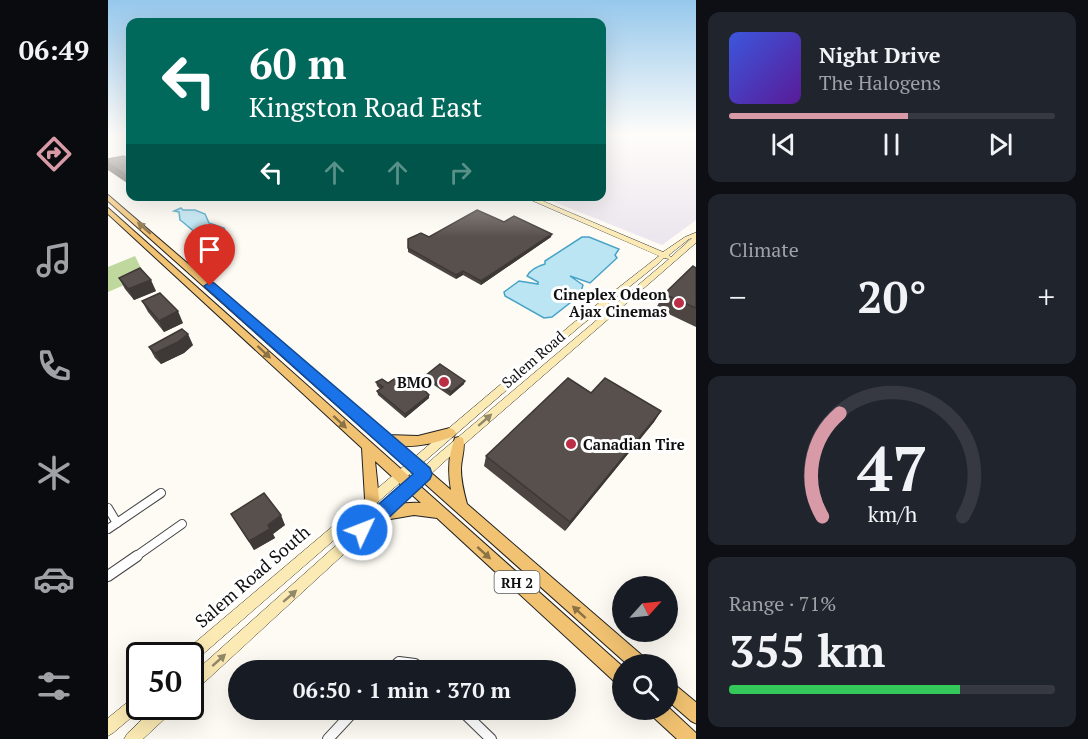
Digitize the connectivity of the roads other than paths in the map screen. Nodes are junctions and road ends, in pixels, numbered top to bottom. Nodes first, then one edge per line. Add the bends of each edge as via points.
1 (108, 197) edge
2 (537, 201) edge
3 (108, 210) edge
4 (696, 235) edge
5 (668, 257) junction
6 (454, 437) junction
7 (386, 440) junction
8 (368, 448) junction
9 (413, 464) junction
10 (424, 474) junction
11 (399, 476) junction
12 (410, 486) junction
13 (161, 493) dead end
14 (372, 499) junction
15 (108, 508) edge
16 (461, 508) junction
17 (440, 514) junction
18 (380, 515) junction
19 (117, 523) junction
20 (182, 524) dead end
21 (108, 529) edge
22 (108, 576) edge
23 (204, 644) edge
24 (628, 654) edge
25 (612, 668) edge
26 (204, 673) edge
27 (678, 699) edge
28 (126, 713) edge
29 (696, 715) edge
30 (153, 720) edge
31 (346, 720) edge
32 (471, 720) edge
33 (669, 720) edge
34 (108, 728) edge
35 (132, 739) edge
36 (328, 739) edge
37 (491, 739) edge
38 (690, 739) edge

7 -> 1 main road, RH 2
2 - 5 main road
3 -> 8 main road, RH 2
4 - 5 main road, Salem Road via 695,240
5 - 6 main road, Salem Road via 575,326
6 - 7 main road via 406,443
6 - 9 main road, Salem Road South
6 - 10 main road, Salem Road via 441,458
6 - 16 main road via 454,478
7 - 9 main road, RH 2
8 - 11 main road, RH 2
8 - 14 main road
9 - 10 main road, RH 2
9 - 11 main road, Salem Road South
10 - 12 main road
10 - 16 main road, RH 2
11 - 12 main road, RH 2
11 - 14 main road, Salem Road South
12 - 17 main road, RH 2
12 - 18 main road
13 - 19 street
14 - 23 main road, Salem Road South
15 - 19 street
24 -> 16 main road, RH 2
17 - 18 main road via 425,508 408,508
17 -> 25 main road, RH 2
26 -> 18 main road
19 - 21 street
20 - 22 street
27 - 29 main road
28 - 34 main road
30 - 35 main road
31 - 36 street
32 - 37 street
33 - 38 main road

